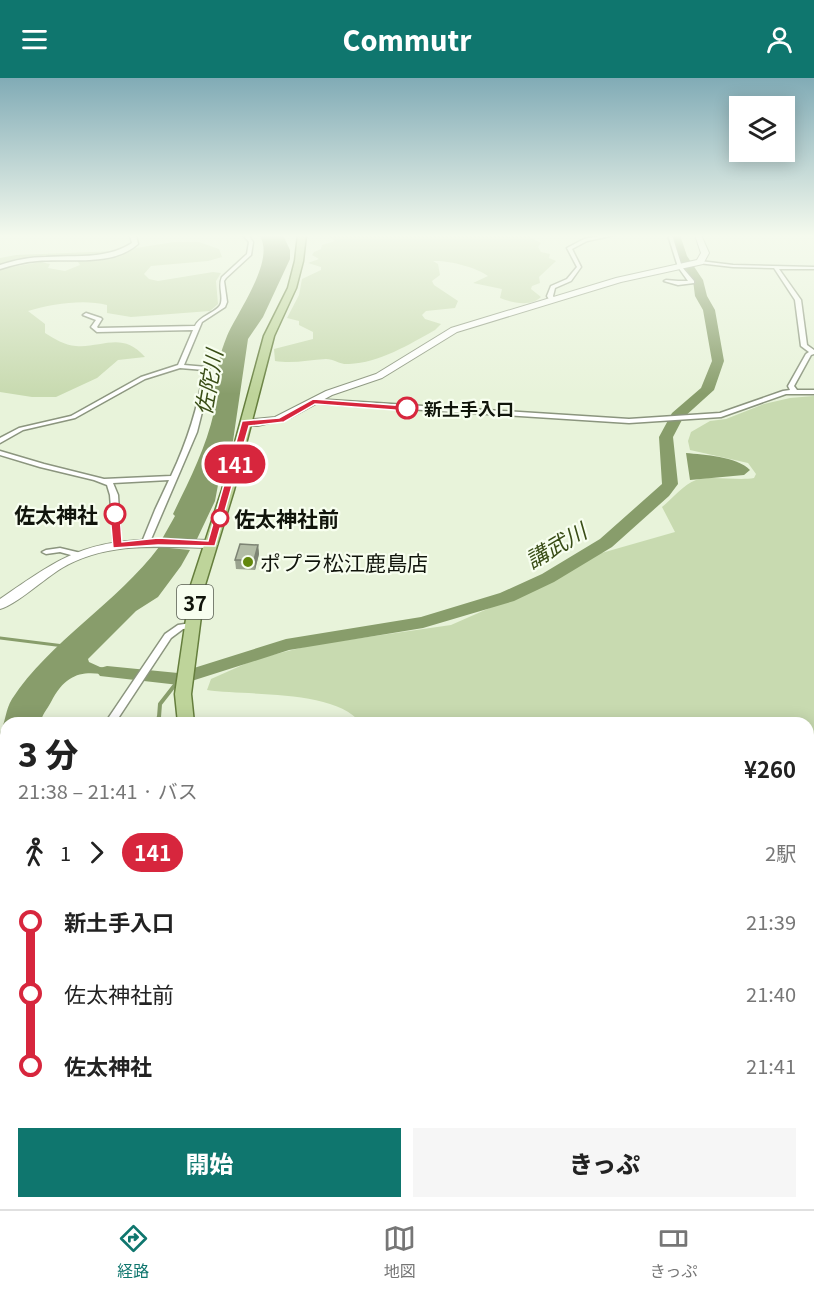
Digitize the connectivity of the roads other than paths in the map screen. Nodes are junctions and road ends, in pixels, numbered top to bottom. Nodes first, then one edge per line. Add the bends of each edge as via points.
1 (223, 288) edge
2 (292, 288) edge
3 (553, 288) edge
4 (594, 288) edge
5 (790, 288) edge
6 (552, 300) junction
7 (86, 315) dead end
8 (197, 328) junction
9 (814, 352) edge
10 (180, 366) junction
11 (794, 391) junction
12 (814, 392) edge
13 (313, 402) junction
14 (245, 423) junction
15 (0, 441) edge
16 (0, 453) edge
17 (173, 478) junction
18 (105, 482) junction
19 (152, 542) junction
20 (205, 544) junction
21 (117, 546) junction
22 (46, 552) dead end
23 (78, 555) junction
24 (0, 605) edge
25 (190, 626) junction
26 (114, 717) edge
27 (185, 717) edge

1 - 8 street via 222,307
2 - 14 main road, 37 via 269,336
3 - 6 street
4 - 6 main road
5 - 9 street via 798,300 804,346
6 - 13 main road via 454,330 377,377
7 - 8 street via 99,319 94,327 97,330
8 - 10 street
9 - 11 street via 790,386
10 - 15 street via 143,378 73,417 21,429
10 - 17 street via 207,369 198,416
11 - 12 street
11 - 13 street via 721,415 617,421
13 - 14 main road via 281,420
14 - 20 main road, 37
16 - 18 street
17 - 18 street
17 - 19 street via 153,520
18 - 21 street via 114,495
19 - 20 main road
19 - 21 main road
20 - 25 main road, 37
21 - 23 main road
22 - 23 street via 60,550
23 - 24 main road
25 - 26 street via 172,632
25 - 27 main road, 37 via 183,694

